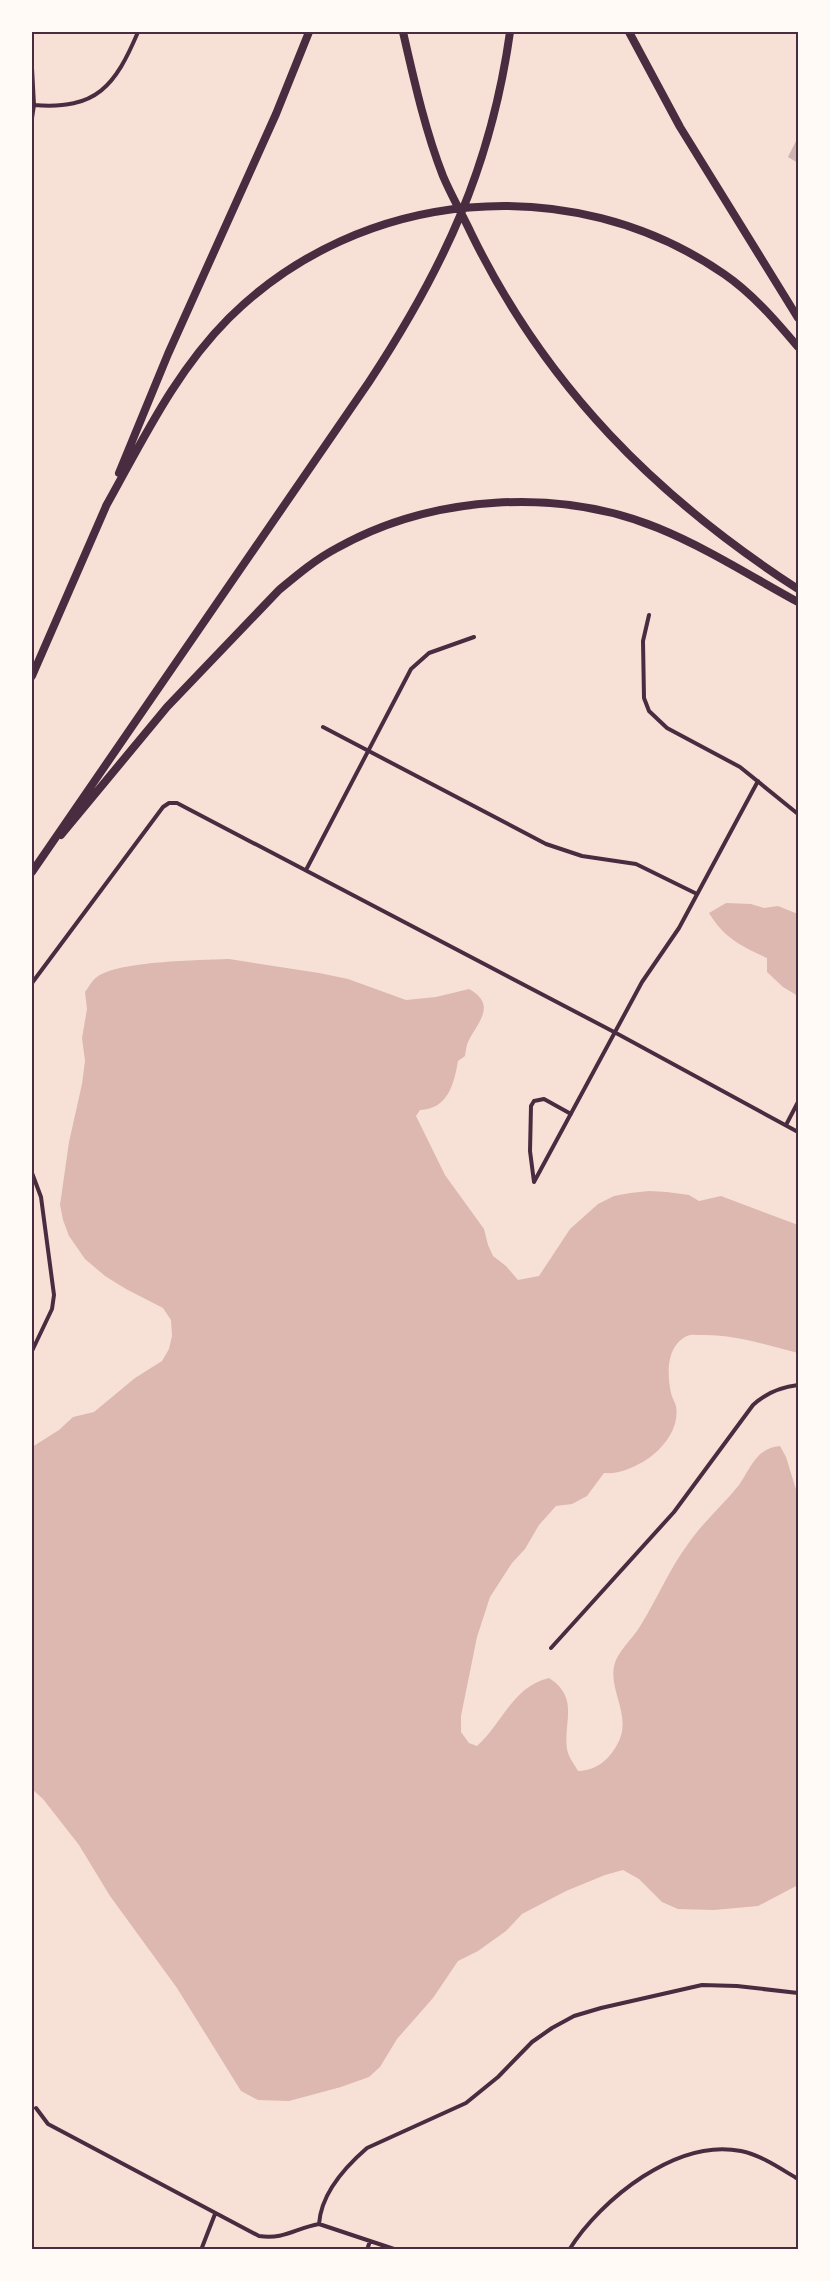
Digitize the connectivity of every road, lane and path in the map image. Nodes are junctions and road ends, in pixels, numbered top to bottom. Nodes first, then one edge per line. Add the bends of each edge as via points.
1 (138, 32) edge
2 (309, 32) edge
3 (403, 32) edge
4 (510, 32) edge
5 (628, 32) edge
6 (32, 68) edge
7 (34, 105) junction
8 (32, 118) edge
9 (798, 318) edge
10 (798, 347) edge
11 (106, 506) junction
12 (798, 589) edge
13 (798, 602) edge
14 (649, 615) dead end
15 (474, 637) dead end
16 (32, 675) edge
17 (323, 727) dead end
18 (368, 750) junction
19 (758, 781) junction
20 (798, 814) edge
21 (32, 870) edge
22 (306, 870) junction
23 (697, 894) junction
24 (32, 982) edge
25 (616, 1033) junction
26 (798, 1102) edge
27 (571, 1114) junction
28 (786, 1125) junction
29 (798, 1132) edge
30 (32, 1173) edge
31 (32, 1351) edge
32 (798, 1385) edge
33 (551, 1648) dead end
34 (798, 1993) edge
35 (36, 2108) dead end
36 (798, 2179) edge
37 (215, 2214) junction
38 (319, 2224) junction
39 (370, 2241) junction
40 (201, 2250) edge
41 (367, 2250) edge
42 (397, 2250) edge
43 (569, 2250) edge

1 - 7 street via 118,73 91,97 63,107
2 - 11 highway
3 - 12 highway via 444,177 495,281 543,355 599,424 667,492
4 - 21 highway via 490,134 459,224 433,277 369,382
5 - 9 highway via 680,127
6 - 7 street
7 - 8 street
10 - 11 highway via 744,289 696,256 627,225 525,205 432,212 365,231 316,254 266,286 229,318 196,353 174,385
11 - 16 highway
13 - 21 highway via 674,535 596,509 549,502 498,503 439,511 390,525 339,547 279,590 167,707
14 - 19 street via 643,641 644,698 649,711 667,728 740,767
15 - 18 street via 419,660
17 - 18 street
18 - 22 street
18 - 23 street via 546,844 582,856 636,864
19 - 20 street
19 - 23 street
22 - 24 street via 173,802 163,807
22 - 25 street
23 - 25 street via 671,942 642,982
25 - 27 street
25 - 28 street
26 - 28 street
27 - 27 street via 544,1099 531,1106 534,1182
28 - 29 street
30 - 31 street via 41,1197 54,1295 52,1309
32 - 33 street via 778,1389 753,1405 674,1512
34 - 38 street via 702,1986 574,2016 532,2042 466,2103 357,2156 322,2203
35 - 37 street via 48,2124
36 - 43 street via 744,2151 715,2149 697,2153 634,2181
37 - 38 street via 246,2231 267,2237 287,2236
37 - 40 street
38 - 39 street
39 - 41 street
39 - 42 street

